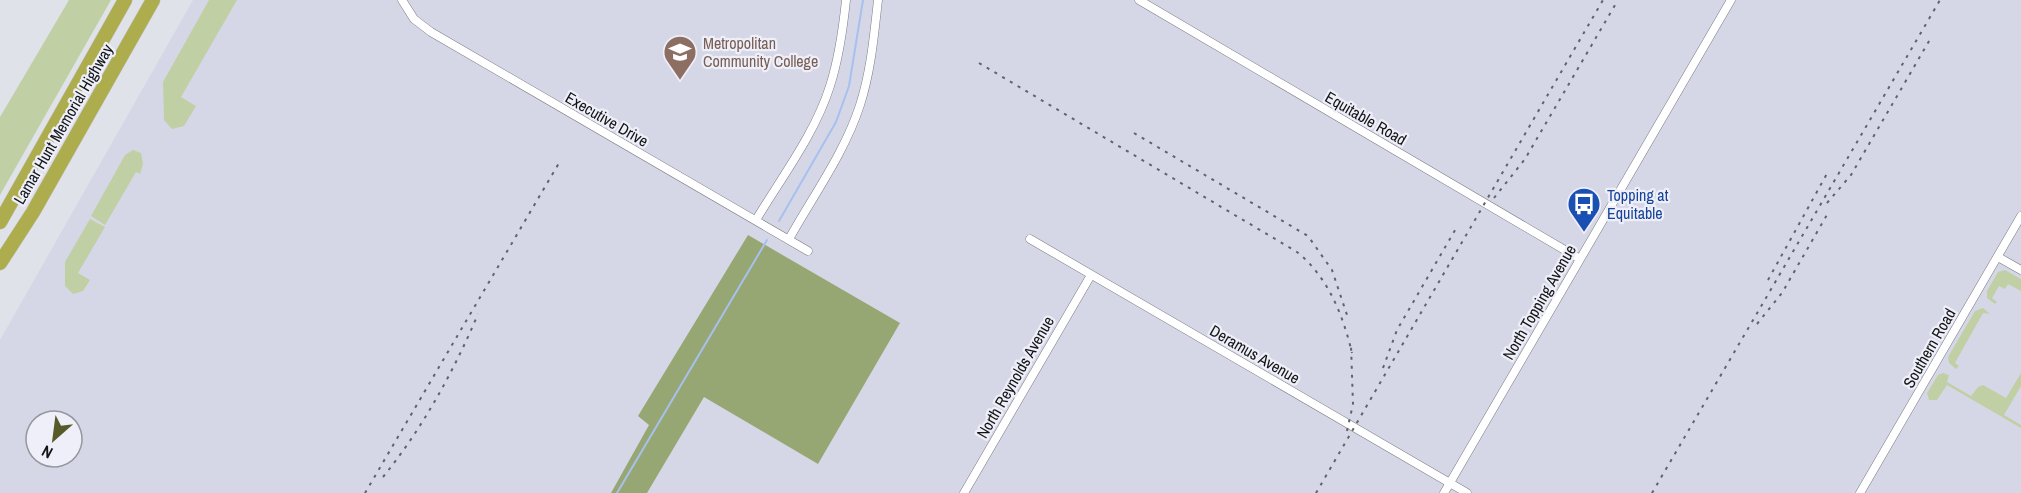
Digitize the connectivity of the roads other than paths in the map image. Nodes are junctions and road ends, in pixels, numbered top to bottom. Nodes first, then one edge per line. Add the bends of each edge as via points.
1 (125, 0) edge
2 (153, 0) edge
3 (402, 0) edge
4 (846, 0) edge
5 (878, 0) edge
6 (1138, 0) edge
7 (1727, 1) edge
8 (2021, 216) edge
9 (756, 220) junction
10 (0, 222) edge
11 (789, 239) junction
12 (1030, 239) dead end
13 (808, 251) dead end
14 (1998, 257) junction
15 (1580, 259) junction
16 (0, 263) edge
17 (2021, 270) edge
18 (1091, 275) junction
19 (1449, 483) junction
20 (964, 493) edge
21 (1444, 493) edge
22 (1467, 493) edge
23 (1860, 493) edge

1 - 10 highway, Lamar Hunt Memorial Highway
2 - 16 highway, Lamar Hunt Memorial Highway
3 - 9 street, Executive Drive via 414,19 431,33
4 - 9 street via 840,52 830,88
5 - 11 street via 868,77 860,106
6 - 15 street, Equitable Road
7 - 15 street, North Topping Avenue
8 - 14 street, Southern Road
9 - 11 street, Executive Drive
11 - 13 street, Executive Drive
12 - 18 street, Deramus Avenue
14 - 17 street
14 - 23 street, Southern Road
15 - 19 street, North Topping Avenue
18 - 19 street, Deramus Avenue
18 - 20 street, North Reynolds Avenue
19 - 21 street, North Topping Avenue
19 - 22 street, Deramus Avenue

